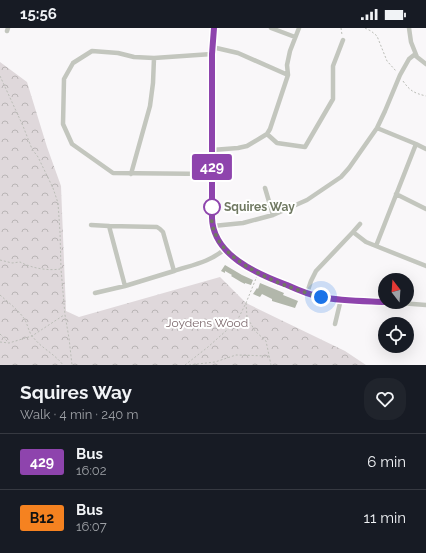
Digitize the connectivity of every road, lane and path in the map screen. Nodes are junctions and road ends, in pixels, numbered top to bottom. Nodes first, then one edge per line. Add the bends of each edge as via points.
1 (214, 28) edge
2 (270, 28) edge
3 (299, 28) edge
4 (341, 28) edge
5 (365, 28) edge
6 (409, 28) edge
7 (295, 37) junction
8 (343, 40) joint
9 (212, 47) junction
10 (212, 54) junction
11 (417, 57) junction
12 (154, 58) junction
13 (426, 64) edge
14 (288, 75) junction
15 (0, 76) edge
16 (399, 76) junction
17 (426, 96) edge
18 (377, 128) junction
19 (267, 134) junction
20 (416, 144) junction
21 (426, 149) edge
22 (212, 150) junction
23 (131, 174) junction
24 (212, 174) junction
25 (265, 188) dead end
26 (396, 194) junction
27 (426, 209) edge
28 (273, 215) junction
29 (360, 224) dead end
30 (91, 225) dead end
31 (109, 226) junction
32 (213, 226) junction
33 (353, 232) junction
34 (376, 246) junction
35 (224, 249) junction
36 (0, 260) edge
37 (426, 266) edge
38 (60, 269) junction
39 (174, 271) junction
40 (258, 273) junction
41 (125, 286) junction
42 (95, 293) dead end
43 (307, 293) junction
44 (0, 295) edge
45 (341, 299) junction
46 (378, 301) edge
47 (246, 303) junction
48 (414, 303) edge
49 (426, 304) edge
50 (65, 315) junction
51 (335, 324) dead end
52 (0, 334) edge
53 (32, 336) junction
54 (0, 342) edge
55 (9, 343) junction
56 (269, 356) junction
57 (64, 365) edge
58 (72, 365) edge
59 (185, 365) edge
60 (189, 365) edge
61 (271, 365) edge

1 - 9 street
2 - 7 street
3 - 7 street
4 - 8 path
5 - 16 path via 377,36 387,61
6 - 11 street
7 - 14 street via 286,65
8 - 19 street via 333,66 333,100 306,147 277,143
9 - 10 street
9 - 14 street via 238,53
10 - 12 street
10 - 22 street
11 - 13 street
11 - 16 street via 414,55 409,59
12 - 23 street via 150,106
12 - 23 street via 92,51 73,63 64,78 63,124 72,144 113,173
14 - 19 street
15 - 38 path via 58,203
16 - 17 path via 409,89
16 - 18 street
18 - 20 street
18 - 28 street via 341,177 307,200
19 - 22 street via 247,146
20 - 21 street
20 - 26 street
22 - 24 street
23 - 24 street
24 - 32 street
25 - 28 street
26 - 27 street
26 - 34 street
28 - 32 street via 243,223
29 - 33 street
30 - 31 street
31 - 39 street via 160,229
31 - 41 street
32 - 35 street via 215,235
33 - 34 street
33 - 43 street via 316,271
34 - 37 street
35 - 39 street via 206,261
35 - 40 street
36 - 38 path
38 - 50 path
39 - 41 street
40 - 43 street
40 - 47 path
41 - 42 street
43 - 45 street
44 - 53 path via 23,316
45 - 46 street
45 - 51 street
47 - 56 path via 247,317 255,331 266,341
47 - 59 path via 237,321
48 - 49 street
50 - 53 path
50 - 58 path
52 - 55 path
53 - 55 path
53 - 57 path
54 - 55 path
56 - 60 path via 236,355 215,362
56 - 61 path

